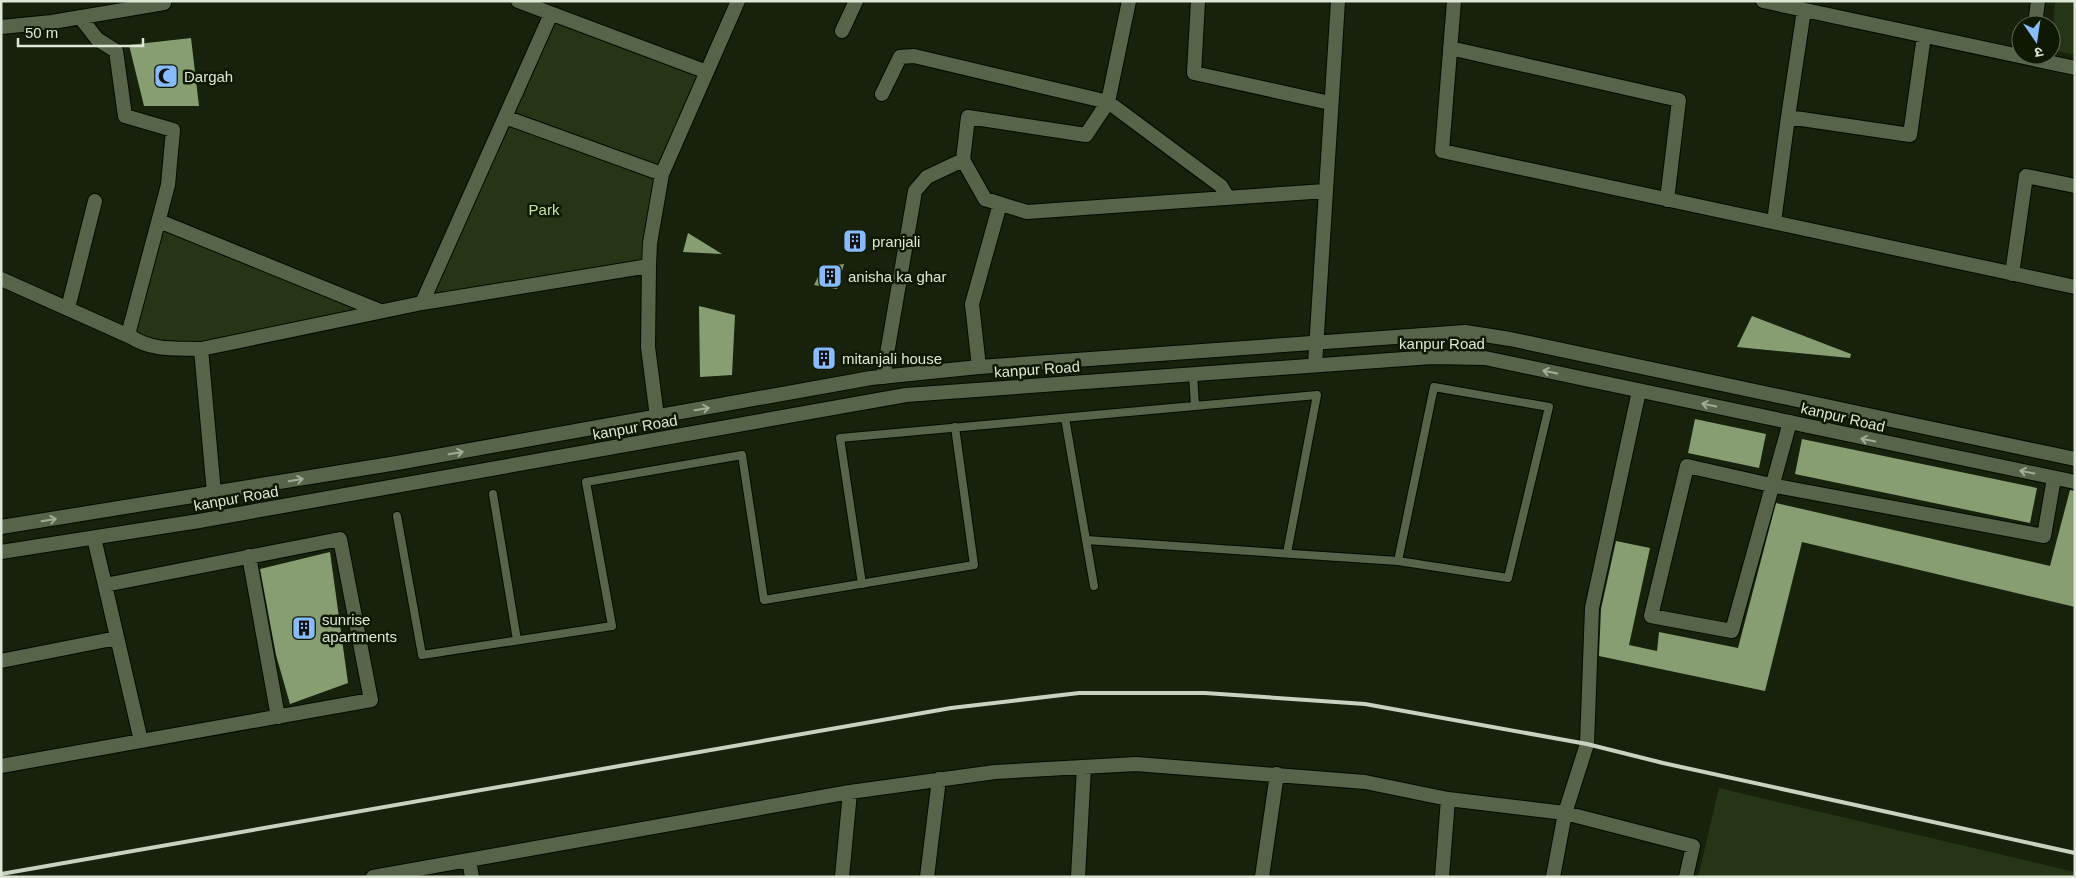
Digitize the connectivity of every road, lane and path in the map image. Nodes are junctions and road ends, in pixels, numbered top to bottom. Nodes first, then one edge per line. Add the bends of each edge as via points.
1 (518, 1) edge
2 (738, 1) edge
3 (856, 1) edge
4 (1129, 1) edge
5 (1198, 1) edge
6 (1338, 1) edge
7 (1454, 1) edge
8 (1763, 1) edge
9 (2038, 1) edge
10 (164, 2) dead end
11 (1804, 10) junction
12 (551, 14) junction
13 (2037, 15) edge
14 (80, 17) junction
15 (1, 28) edge
16 (842, 31) dead end
17 (1924, 36) junction
18 (1450, 48) junction
19 (2011, 53) edge
20 (2061, 64) edge
21 (2075, 68) edge
22 (707, 72) junction
23 (882, 94) dead end
24 (1108, 102) junction
25 (1330, 103) junction
26 (505, 117) junction
27 (1788, 117) junction
28 (963, 160) junction
29 (662, 174) junction
30 (2075, 186) edge
31 (1325, 191) junction
32 (1228, 198) junction
33 (1667, 200) junction
34 (95, 201) dead end
35 (1000, 204) junction
36 (158, 221) junction
37 (1774, 222) junction
38 (649, 266) junction
39 (2012, 274) junction
40 (1, 279) edge
41 (2075, 287) edge
42 (422, 303) junction
43 (68, 308) junction
44 (380, 311) junction
45 (131, 337) junction
46 (1316, 343) junction
47 (201, 349) junction
48 (1315, 365) junction
49 (979, 367) junction
50 (1193, 374) junction
51 (883, 377) junction
52 (1639, 391) junction
53 (740, 402) junction
54 (1195, 406) junction
55 (1833, 408) junction
56 (657, 417) junction
57 (1065, 418) junction
58 (639, 420) junction
59 (1790, 422) junction
60 (743, 424) junction
61 (955, 427) junction
62 (1824, 430) junction
63 (642, 442) junction
64 (2075, 459) edge
65 (2054, 478) junction
66 (2075, 482) edge
67 (1771, 486) junction
68 (214, 493) junction
69 (493, 494) dead end
70 (397, 516) dead end
71 (1, 528) edge
72 (94, 538) junction
73 (1086, 540) junction
74 (1, 552) edge
75 (1287, 554) junction
76 (248, 556) junction
77 (1398, 561) junction
78 (862, 584) junction
79 (106, 585) junction
80 (1094, 586) dead end
81 (117, 638) junction
82 (517, 640) junction
83 (1, 661) edge
84 (278, 717) junction
85 (141, 741) junction
86 (1, 766) edge
87 (1084, 767) junction
88 (1277, 774) junction
89 (939, 780) junction
90 (850, 792) junction
91 (1448, 799) junction
92 (1565, 813) junction
93 (469, 860) junction
94 (406, 874) edge
95 (373, 877) edge
96 (472, 877) edge
97 (842, 877) edge
98 (927, 877) edge
99 (1078, 877) edge
100 (1262, 877) edge
101 (1442, 877) edge
102 (1553, 877) edge
103 (1686, 877) edge

1 - 12 street
2 - 22 street
3 - 16 street
4 - 24 street
5 - 25 street via 1194,73
6 - 25 street
7 - 18 street
8 - 11 street
9 - 13 street
10 - 14 street
11 - 17 street
11 - 27 street
12 - 22 street
12 - 26 street
14 - 15 street
14 - 36 street via 97,39 116,51 126,116 173,130 168,185
17 - 19 street
17 - 27 street via 1910,135
18 - 33 street via 1442,151
18 - 33 street via 1679,100
20 - 21 street
22 - 29 street
23 - 24 street via 900,57 914,56
24 - 28 street via 1086,135 968,117
24 - 32 street via 1221,186
25 - 31 street
26 - 29 street
26 - 42 street
27 - 37 street
28 - 35 street via 985,199
28 - 51 street via 927,177 915,191
29 - 38 street
30 - 39 street via 2026,176
31 - 32 street
31 - 46 street
32 - 35 street via 1027,212
33 - 37 street
34 - 43 street
35 - 49 street via 972,304
36 - 44 street
36 - 45 street via 129,331
37 - 39 street
38 - 42 street
38 - 56 street via 648,347
39 - 41 street
40 - 43 street
42 - 44 street
43 - 45 street
44 - 47 street
45 - 47 street via 159,348
46 - 48 street
46 - 49 street
46 - 55 street via 1465,332
47 - 68 street
48 - 50 street, kanpur Road
52 -> 48 street, kanpur Road via 1485,358 1432,357
49 - 51 street
50 - 54 lane
50 - 60 street, kanpur Road via 906,395
51 - 53 street
59 -> 52 street, kanpur Road
52 - 92 street via 1592,608 1587,744
56 -> 53 street
53 - 60 street
54 - 57 lane
54 - 75 lane via 1317,396
55 - 62 street
55 - 64 street
56 - 58 street
57 - 61 lane
57 - 73 lane
58 - 63 street
68 -> 58 street
59 - 62 street, kanpur Road
59 - 67 street
60 - 63 street, kanpur Road
61 - 78 lane via 974,565
61 - 78 lane via 840,438
65 -> 62 street, kanpur Road
63 - 72 street, kanpur Road
65 - 66 street, kanpur Road
65 - 67 street via 2044,536
67 - 67 street via 1732,630 1651,616 1687,466
71 -> 68 street
69 - 82 lane
70 - 82 lane via 422,655
72 - 74 street, kanpur Road
72 - 79 street
73 - 75 lane
73 - 80 lane
75 - 77 lane
76 - 79 street
76 - 84 street
76 - 84 street via 340,539 368,681 371,700
77 - 77 lane via 1508,578 1549,407 1434,387
78 - 82 lane via 764,600 742,455 586,482 612,626
79 - 81 street
81 - 83 street
81 - 85 street
84 - 85 street
85 - 86 street
87 - 88 street via 1136,764
87 - 89 street via 994,772
87 - 99 street
88 - 91 street via 1365,782
88 - 100 street
89 - 90 street
89 - 98 street
90 - 93 street
90 - 97 street
91 - 92 street
91 - 101 street
92 - 102 street
92 - 103 street via 1693,846
93 - 94 street
93 - 96 street
94 - 95 street

